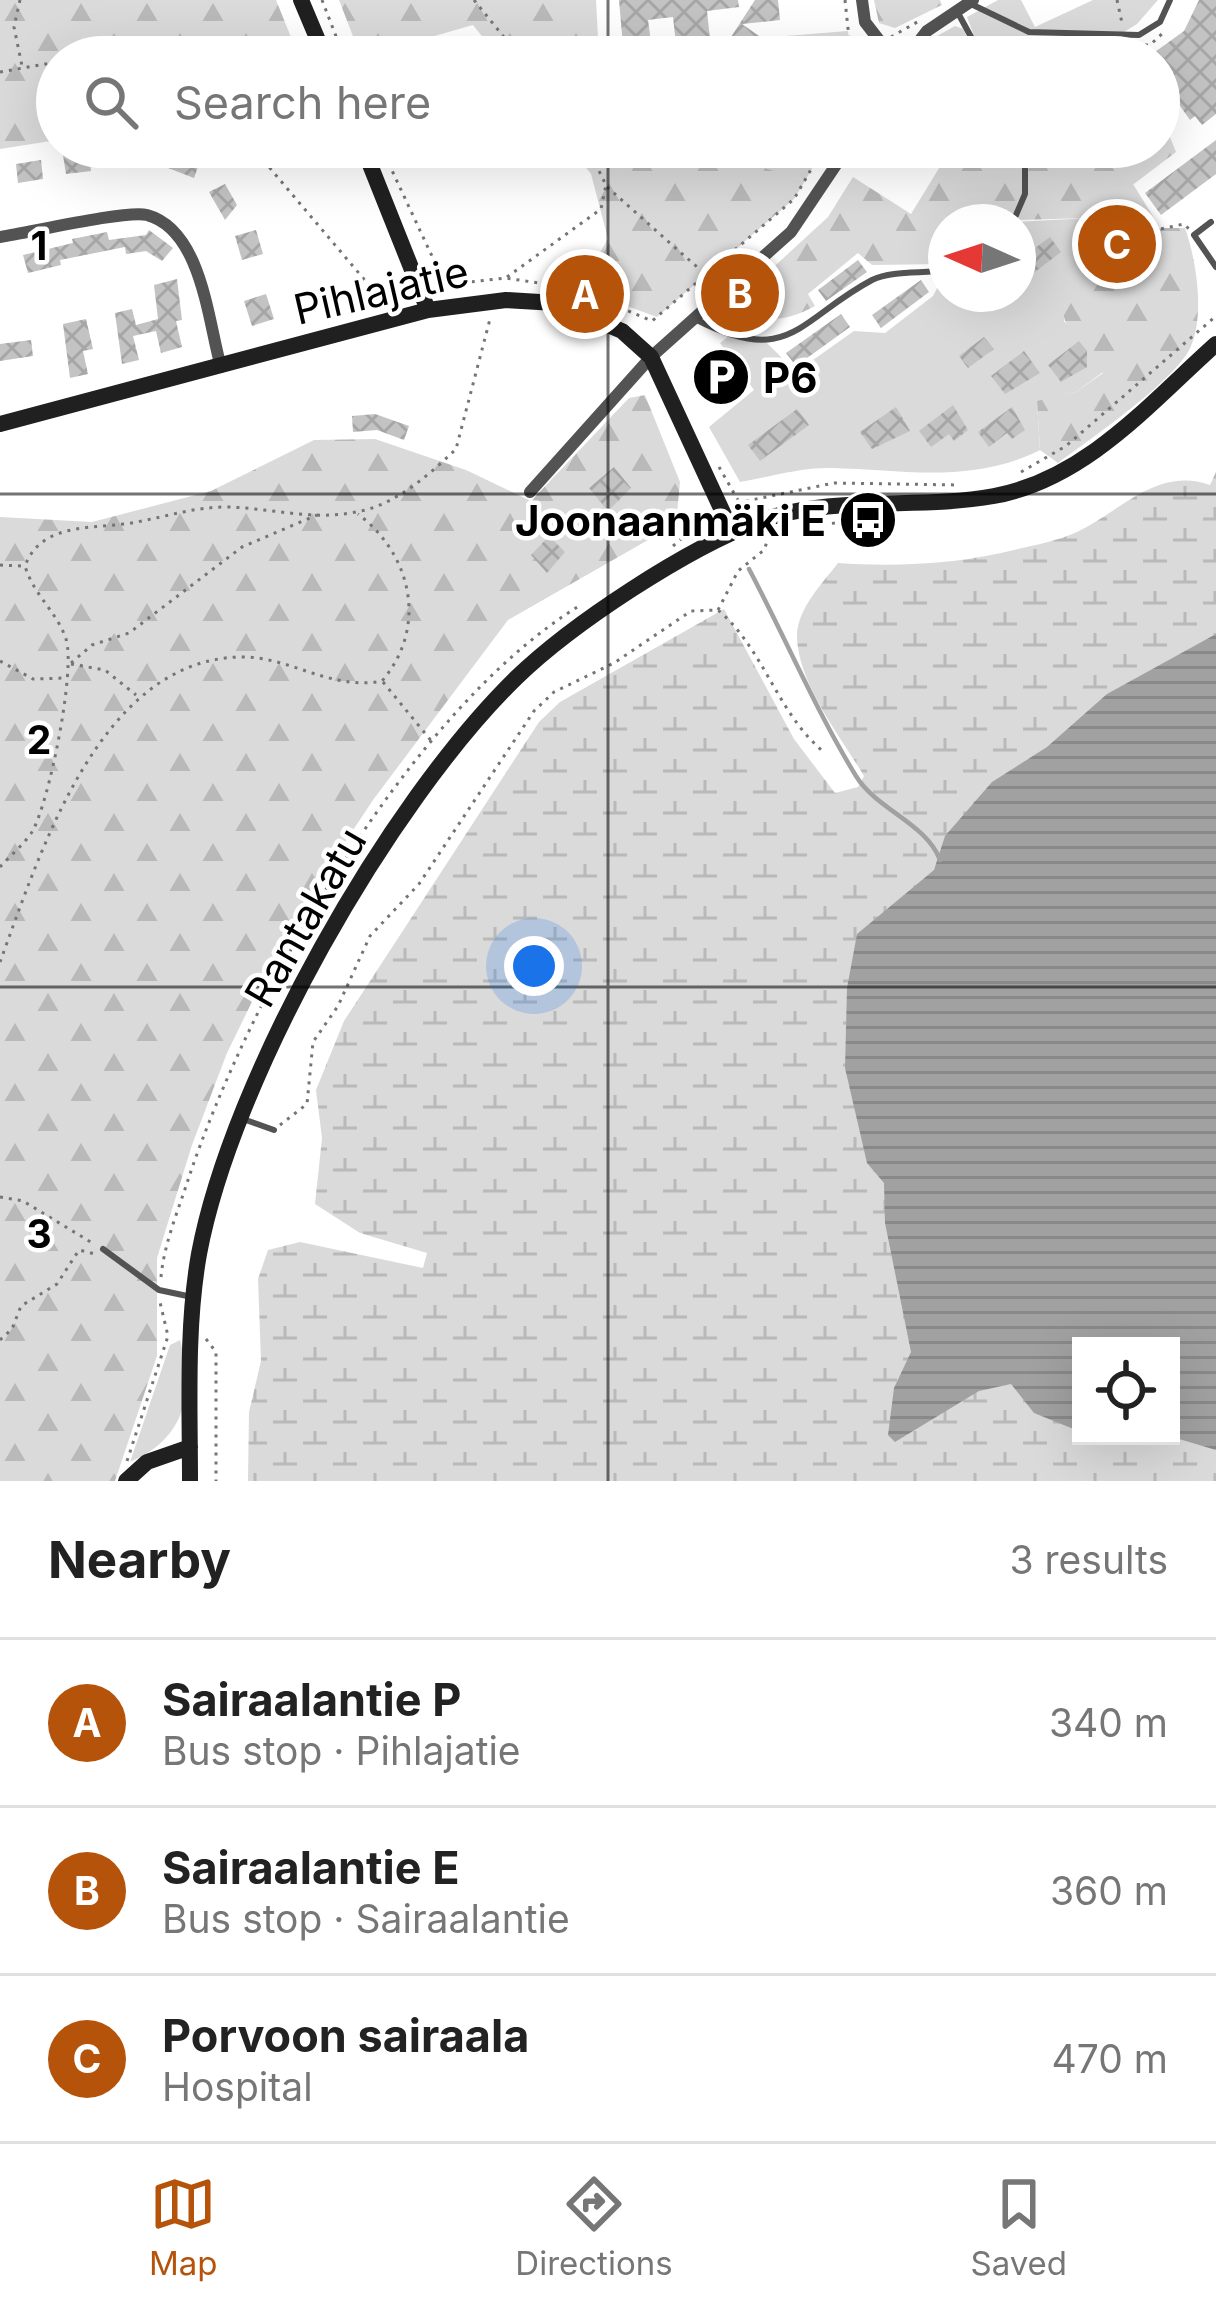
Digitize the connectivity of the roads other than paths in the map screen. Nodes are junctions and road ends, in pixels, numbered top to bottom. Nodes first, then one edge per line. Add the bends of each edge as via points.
1 (302, 0) edge
2 (862, 0) edge
3 (1170, 0) edge
4 (965, 4) edge
5 (317, 36) edge
6 (876, 36) edge
7 (930, 36) edge
8 (975, 36) edge
9 (1083, 36) edge
10 (1136, 36) edge
11 (372, 168) edge
12 (834, 168) edge
13 (1025, 168) edge
14 (1020, 204) edge
15 (1210, 222) dead end
16 (0, 237) edge
17 (1216, 266) edge
18 (928, 272) edge
19 (428, 310) junction
20 (694, 318) junction
21 (1216, 344) edge
22 (651, 357) junction
23 (220, 368) junction
24 (0, 424) edge
25 (530, 491) dead end
26 (732, 532) junction
27 (240, 1118) junction
28 (274, 1130) road end
29 (103, 1249) road end
30 (195, 1298) junction
31 (190, 1448) junction
32 (129, 1477) edge
33 (190, 1481) edge

1 - 5 street
2 - 6 street
3 - 10 lane via 1156,25
4 - 7 street
4 - 8 lane
4 - 9 lane via 1029,32
11 - 19 street
12 - 20 street via 790,232
13 - 14 lane
15 - 17 lane via 1194,235
16 - 23 street via 144,214 174,230 192,261
18 - 20 lane via 878,277 796,336 776,340
19 - 22 street, Pihlajatie via 506,300 570,305 622,331
19 - 23 street, Pihlajatie
20 - 22 street
21 - 26 street, Rantakatu via 1089,457 1050,478 996,496 804,511
22 - 25 street
22 - 26 street, Pihlajatie
23 - 24 street, Pihlajatie
26 - 27 street, Rantakatu via 561,640 476,722 331,934
27 - 28 lane
27 - 30 street, Rantakatu via 208,1216
29 - 30 lane via 159,1290
30 - 31 street, Rantakatu
31 - 32 street via 159,1456
31 - 33 street, Rantakatu

